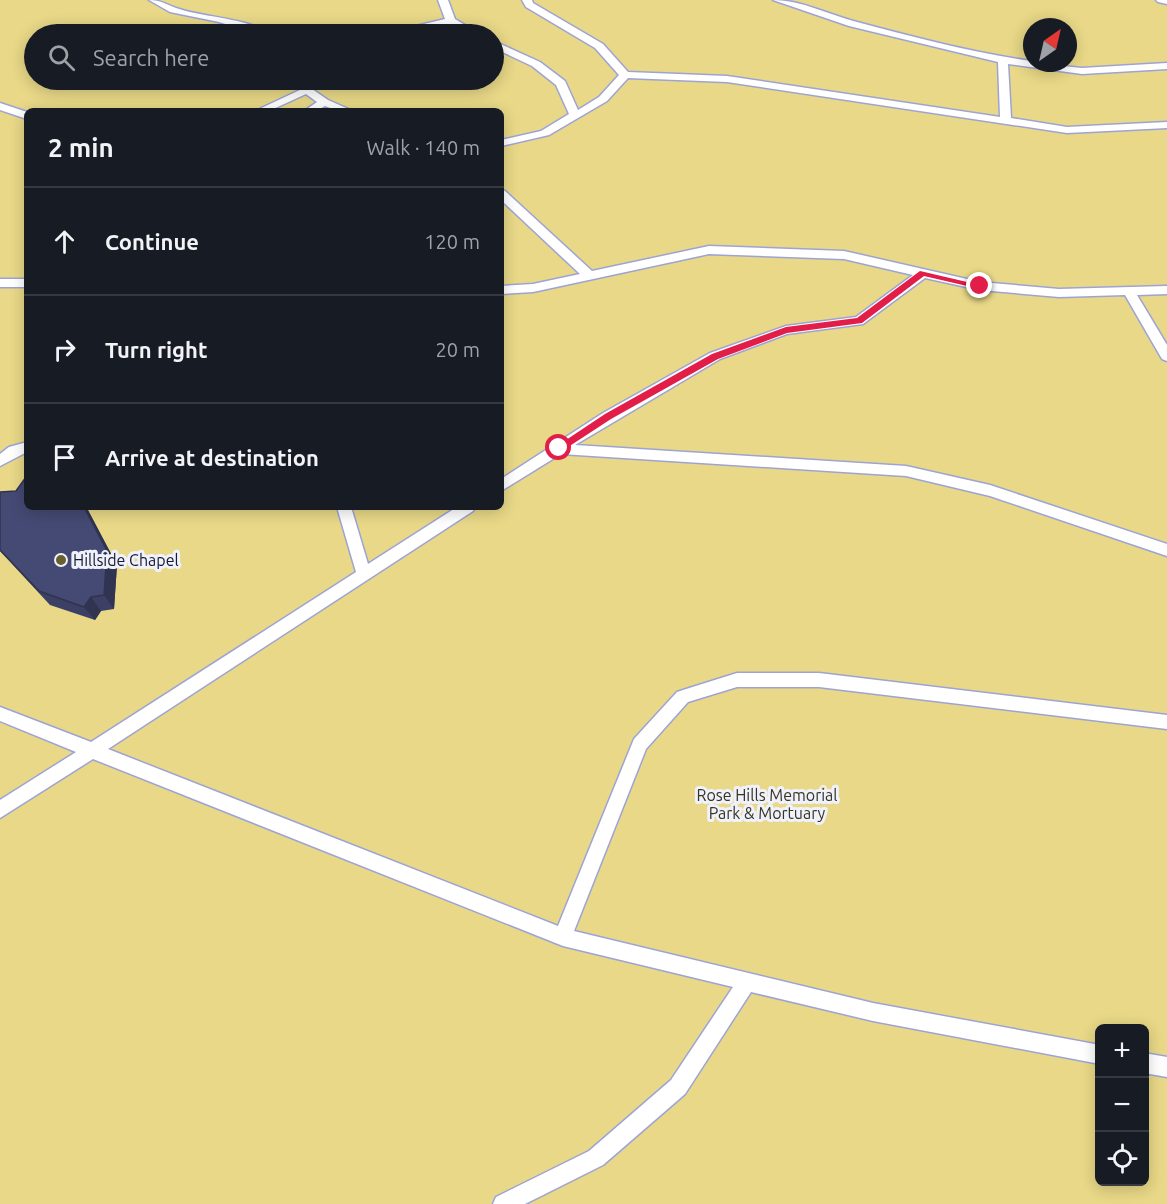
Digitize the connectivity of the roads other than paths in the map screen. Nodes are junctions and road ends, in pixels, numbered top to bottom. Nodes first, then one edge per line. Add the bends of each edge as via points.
1 (154, 0) edge
2 (443, 0) edge
3 (527, 0) edge
4 (777, 0) edge
5 (1161, 0) edge
6 (1167, 1) edge
7 (451, 21) junction
8 (234, 24) edge
9 (436, 24) edge
10 (457, 24) edge
11 (504, 49) edge
12 (1003, 60) junction
13 (1167, 66) edge
14 (625, 75) junction
15 (297, 90) edge
16 (311, 90) edge
17 (324, 102) junction
18 (0, 106) edge
19 (265, 108) edge
20 (314, 108) edge
21 (340, 108) edge
22 (24, 115) edge
23 (575, 116) junction
24 (1006, 121) junction
25 (1167, 125) edge
26 (504, 142) edge
27 (504, 197) edge
28 (923, 273) junction
29 (590, 276) junction
30 (0, 282) edge
31 (24, 283) edge
32 (504, 290) edge
33 (1167, 290) edge
34 (1128, 291) junction
35 (1167, 356) edge
36 (24, 448) edge
37 (559, 448) junction
38 (0, 461) edge
39 (504, 484) edge
40 (345, 510) edge
41 (463, 510) edge
42 (1167, 550) edge
43 (364, 574) junction
44 (0, 714) edge
45 (1167, 722) edge
46 (91, 750) junction
47 (0, 810) edge
48 (562, 938) junction
49 (747, 982) junction
50 (1095, 1054) edge
51 (1149, 1064) edge
52 (1167, 1067) edge
53 (503, 1204) edge

1 - 8 lane via 173,10
2 - 7 lane
3 - 14 lane via 529,5 599,46
4 - 12 lane via 852,24
5 - 6 lane
7 - 9 lane
7 - 10 lane
11 - 23 lane via 536,64 561,84
12 - 13 lane via 1082,70
12 - 24 lane
14 - 23 lane via 603,99
14 - 24 lane via 727,78
15 - 19 lane
16 - 17 lane
17 - 20 lane
17 - 21 lane
18 - 22 lane
23 - 26 lane via 545,133
24 - 25 lane via 1067,130
27 - 29 lane
28 - 29 lane via 844,255 709,250
28 - 34 lane via 1014,290
28 - 37 lane via 859,321 786,330 715,356
29 - 32 lane
30 - 31 lane
33 - 34 lane
34 - 35 lane
36 - 38 lane
37 - 39 lane
37 - 42 lane via 906,471 990,491
40 - 43 lane
41 - 43 lane
43 - 46 lane
44 - 46 lane
45 - 48 lane via 819,681 737,680 683,697 640,744
46 - 47 lane
46 - 48 lane
48 - 49 lane
49 - 50 lane via 873,1012
49 - 53 lane via 678,1087 596,1158
51 - 52 lane

